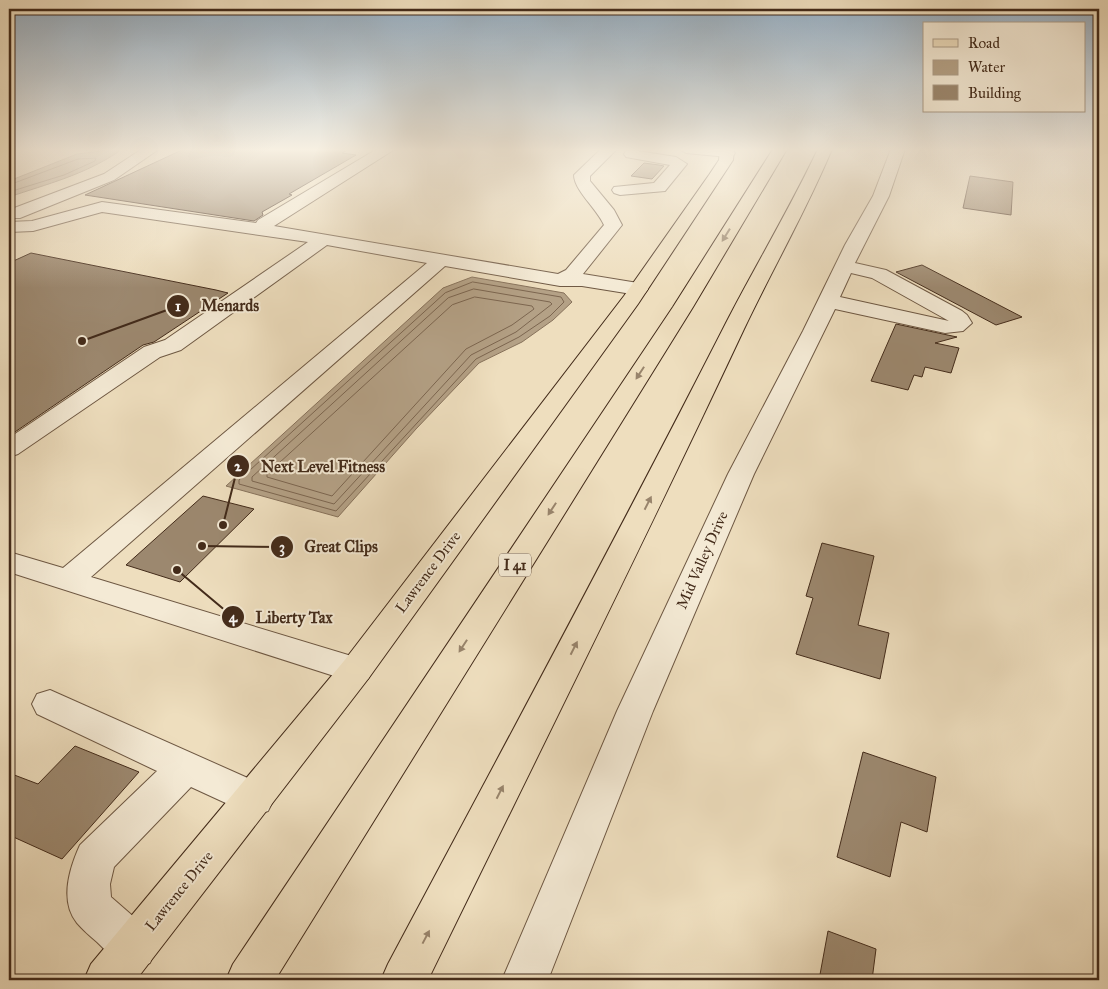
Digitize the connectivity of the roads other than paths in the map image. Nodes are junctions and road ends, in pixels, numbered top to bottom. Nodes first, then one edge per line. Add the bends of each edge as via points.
1 (64, 195) edge
2 (312, 195) edge
3 (593, 195) edge
4 (703, 195) edge
5 (752, 195) edge
6 (804, 195) edge
7 (881, 195) edge
8 (9, 217) edge
9 (9, 227) edge
10 (263, 230) junction
11 (323, 240) junction
12 (441, 260) junction
13 (845, 266) junction
14 (560, 280) junction
15 (634, 294) junction
16 (828, 301) junction
17 (9, 449) edge
18 (9, 562) edge
19 (68, 580) junction
20 (356, 670) junction
21 (50, 704) dead end
22 (186, 767) junction
23 (254, 799) junction
24 (134, 947) junction
25 (107, 980) edge
26 (249, 980) edge
27 (404, 980) edge
28 (525, 980) edge

1 - 8 street
2 - 10 street via 264,224
3 - 14 street via 613,225 573,274
4 - 15 main road, Lawrence Drive
5 -> 26 main road, I 41
27 -> 6 main road
7 - 13 street, Mid Valley Drive
9 - 10 street via 33,226 102,207
10 - 11 street
11 - 12 street
11 - 17 street via 173,345 152,352
12 - 14 street
12 - 19 street
13 - 16 street, Mid Valley Drive
13 - 16 street via 879,274 955,315 961,323 956,328 945,327
14 - 15 street via 571,287
15 - 20 main road, Lawrence Drive
16 - 28 street, Mid Valley Drive via 737,483 636,711
18 - 19 street
19 - 20 street
20 - 23 main road, Lawrence Drive
21 - 22 street
22 - 23 street
22 - 24 street via 95,858 89,884 91,907
23 - 24 main road, Lawrence Drive
24 - 25 main road, Lawrence Drive

